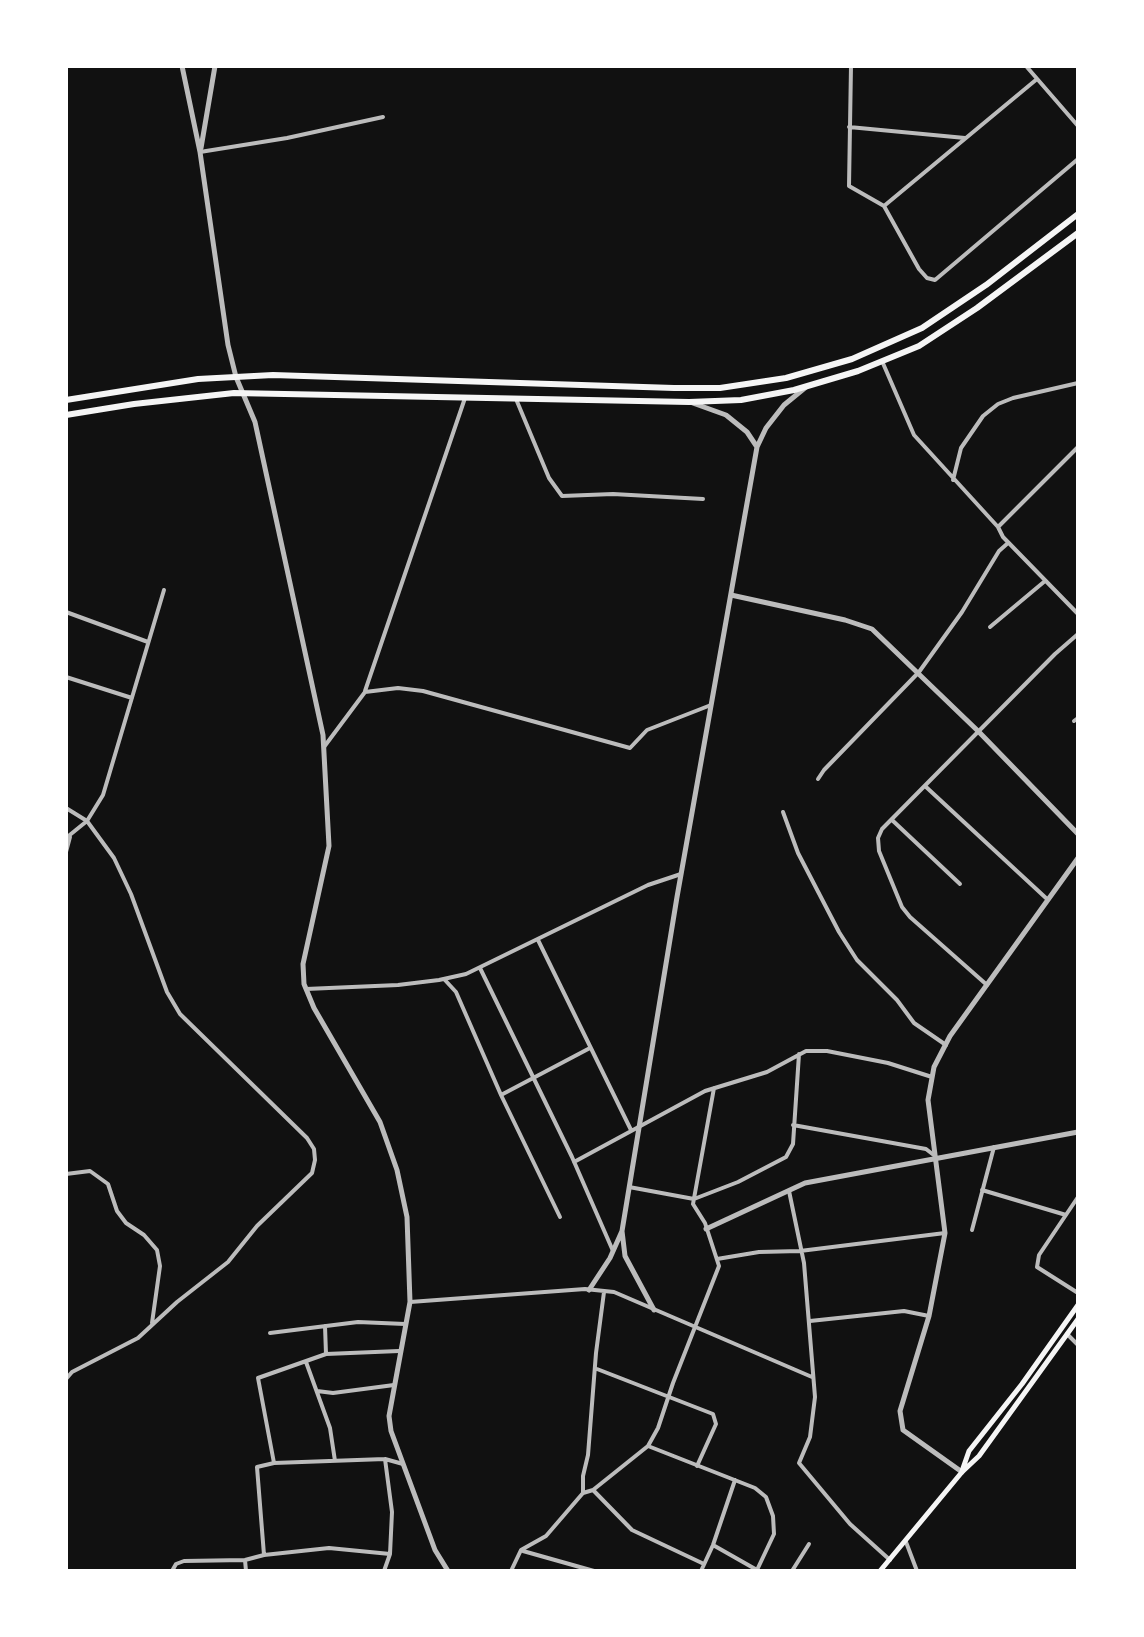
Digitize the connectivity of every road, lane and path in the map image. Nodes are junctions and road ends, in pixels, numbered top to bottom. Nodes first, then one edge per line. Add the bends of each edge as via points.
1 (182, 66) edge
2 (215, 66) edge
3 (851, 66) edge
4 (1026, 66) edge
5 (1037, 79) junction
6 (383, 117) dead end
7 (1078, 126) edge
8 (849, 127) junction
9 (965, 138) junction
10 (200, 152) junction
11 (1078, 159) edge
12 (884, 206) junction
13 (1078, 214) edge
14 (1078, 233) edge
15 (882, 361) junction
16 (236, 377) junction
17 (1078, 383) edge
18 (806, 386) junction
19 (244, 394) junction
20 (465, 398) junction
21 (516, 399) junction
22 (66, 400) edge
23 (689, 402) junction
24 (66, 415) edge
25 (757, 447) junction
26 (1078, 447) edge
27 (953, 480) junction
28 (703, 499) dead end
29 (998, 527) junction
30 (1008, 543) junction
31 (1045, 581) junction
32 (164, 590) dead end
33 (731, 595) junction
34 (66, 612) edge
35 (1078, 614) edge
36 (990, 627) dead end
37 (1078, 634) edge
38 (148, 642) junction
39 (919, 672) junction
40 (66, 677) edge
41 (365, 692) junction
42 (132, 698) junction
43 (711, 705) junction
44 (979, 732) junction
45 (324, 747) junction
46 (818, 779) dead end
47 (925, 786) junction
48 (66, 808) edge
49 (783, 812) dead end
50 (891, 819) junction
51 (87, 821) junction
52 (1078, 834) edge
53 (68, 837) edge
54 (66, 852) edge
55 (1078, 858) edge
56 (681, 874) junction
57 (960, 884) dead end
58 (1047, 899) junction
59 (538, 940) junction
60 (480, 968) junction
61 (444, 979) junction
62 (987, 985) junction
63 (306, 989) junction
64 (946, 1045) junction
65 (590, 1048) junction
66 (799, 1054) junction
67 (932, 1077) junction
68 (534, 1078) junction
69 (714, 1088) junction
70 (501, 1095) junction
71 (793, 1125) junction
72 (639, 1126) junction
73 (631, 1130) junction
74 (1078, 1132) edge
75 (994, 1147) junction
76 (937, 1158) junction
77 (574, 1162) junction
78 (66, 1174) edge
79 (629, 1187) junction
80 (982, 1190) junction
81 (789, 1191) junction
82 (1078, 1197) edge
83 (694, 1199) junction
84 (1066, 1215) junction
85 (560, 1217) dead end
86 (706, 1229) junction
87 (972, 1230) dead end
88 (622, 1231) junction
89 (945, 1233) junction
90 (613, 1251) junction
91 (800, 1251) junction
92 (717, 1259) junction
93 (589, 1290) junction
94 (604, 1291) junction
95 (1078, 1293) edge
96 (410, 1302) junction
97 (1078, 1305) edge
98 (654, 1310) junction
99 (929, 1316) junction
100 (1078, 1319) edge
101 (810, 1321) junction
102 (152, 1324) junction
103 (405, 1324) junction
104 (325, 1326) junction
105 (696, 1328) junction
106 (270, 1333) dead end
107 (1067, 1334) junction
108 (1078, 1345) edge
109 (399, 1351) junction
110 (326, 1354) junction
111 (306, 1362) junction
112 (596, 1369) junction
113 (812, 1377) junction
114 (66, 1379) edge
115 (394, 1385) junction
116 (317, 1391) junction
117 (668, 1398) junction
118 (648, 1446) junction
119 (385, 1459) junction
120 (335, 1461) junction
121 (274, 1463) junction
122 (403, 1464) junction
123 (697, 1466) junction
124 (962, 1472) junction
125 (735, 1480) junction
126 (593, 1490) junction
127 (583, 1493) junction
128 (906, 1542) junction
129 (809, 1544) dead end
130 (713, 1545) junction
131 (521, 1550) junction
132 (390, 1554) junction
133 (264, 1555) junction
134 (245, 1560) junction
135 (890, 1560) junction
136 (704, 1564) junction
137 (758, 1570) edge
138 (172, 1571) edge
139 (246, 1571) edge
140 (384, 1571) edge
141 (448, 1571) edge
142 (511, 1571) edge
143 (594, 1571) edge
144 (701, 1571) edge
145 (792, 1571) edge
146 (880, 1571) edge
147 (917, 1571) edge

1 - 10 street
2 - 10 street
3 - 8 street
4 - 5 street
5 - 7 street
5 - 9 street
6 - 10 street
8 - 9 street
8 - 12 street via 849,186
9 - 12 street
10 - 16 street
11 - 12 street via 935,280 919,269
13 - 16 highway via 922,328 852,359 786,378 720,388 674,388
14 - 15 highway via 948,328
15 - 18 highway
15 - 27 street via 914,435
16 - 19 street
16 - 22 highway
17 - 27 street via 998,404 961,448
18 - 23 highway via 741,400
18 - 25 street via 784,405
19 - 20 highway
19 - 24 highway
19 - 45 street via 255,422
20 - 21 highway
20 - 41 street
21 - 23 highway
21 - 28 street via 549,478 562,496
23 - 25 street via 726,415
25 - 33 street
26 - 29 street
27 - 29 street
29 - 30 street
30 - 31 street
30 - 39 street
31 - 35 street
31 - 36 street
32 - 38 street
33 - 39 street via 872,629
33 - 43 street
34 - 38 street
37 - 44 street
38 - 42 street
39 - 44 street
39 - 46 street
40 - 42 street
41 - 43 street via 423,691 630,748 647,730
41 - 45 street
42 - 51 street via 103,795
43 - 56 street
44 - 47 street
44 - 52 street
45 - 63 street via 329,846 303,964
47 - 50 street
47 - 58 street
48 - 51 street
49 - 64 street via 798,853 857,960 914,1023
50 - 57 street
50 - 62 street via 878,838 879,851 902,907
51 - 53 street
51 - 102 street via 114,858 174,1004 314,1149 312,1173 304,1182 228,1262
53 - 54 street
55 - 58 street
56 - 59 street
56 - 72 street
58 - 62 street
59 - 60 street
59 - 65 street
60 - 61 street
60 - 68 street
61 - 63 street
61 - 70 street via 456,992
62 - 64 street
63 - 96 street via 380,1122 397,1170 407,1217
64 - 67 street
65 - 68 street
65 - 73 street
66 - 67 street via 827,1051
66 - 69 street via 767,1072
66 - 71 street
67 - 76 street via 928,1100
68 - 70 street
68 - 77 street
69 - 72 street
69 - 83 street
70 - 85 street
71 - 76 street via 926,1149
71 - 83 street via 793,1144 786,1157
72 - 73 street
72 - 79 street
73 - 77 street
74 - 75 street
75 - 76 street
75 - 80 street
76 - 81 street via 805,1183
76 - 89 street
77 - 90 street
78 - 102 street via 90,1171 108,1184 117,1211 157,1250 160,1266
79 - 83 street
79 - 88 street
80 - 84 street
80 - 87 street
81 - 86 street
81 - 91 street
82 - 84 street
83 - 86 street
84 - 95 street via 1039,1255 1037,1267
86 - 92 street
88 - 90 street
88 - 98 street via 625,1256
89 - 91 street
89 - 99 street
90 - 93 street
91 - 92 street
91 - 101 street
92 - 105 street
93 - 94 street
93 - 96 street
94 - 98 street
94 - 112 street
96 - 103 street
97 - 124 main road via 969,1451
98 - 105 street
99 - 101 street via 904,1311
99 - 124 street via 901,1422 903,1430
100 - 107 main road
101 - 113 street
102 - 114 street via 138,1338
103 - 104 street
103 - 109 street
104 - 106 street
104 - 110 street
105 - 113 street
105 - 117 street
107 - 108 street
107 - 124 main road
109 - 110 street
109 - 115 street
110 - 111 street
111 - 116 street
111 - 121 street via 258,1378
112 - 117 street
112 - 127 street
113 - 135 street via 810,1437 799,1463 850,1524
115 - 116 street
115 - 122 street via 389,1416
116 - 120 street
117 - 118 street
117 - 123 street via 716,1418
118 - 123 street
118 - 126 street
119 - 120 street
119 - 122 street
119 - 132 street via 392,1512
120 - 121 street
121 - 133 street via 257,1467
122 - 141 street
123 - 125 street
124 - 128 main road
125 - 130 street
125 - 137 street via 755,1488 771,1505 774,1534
126 - 127 street
126 - 136 street via 632,1530
127 - 131 street via 546,1536
128 - 135 main road
128 - 147 street
129 - 145 street
130 - 136 street
130 - 137 street
131 - 142 street
131 - 143 street
132 - 133 street via 329,1548
132 - 140 street
133 - 134 street
134 - 138 street via 184,1561
134 - 139 street
135 - 146 main road
136 - 144 street

